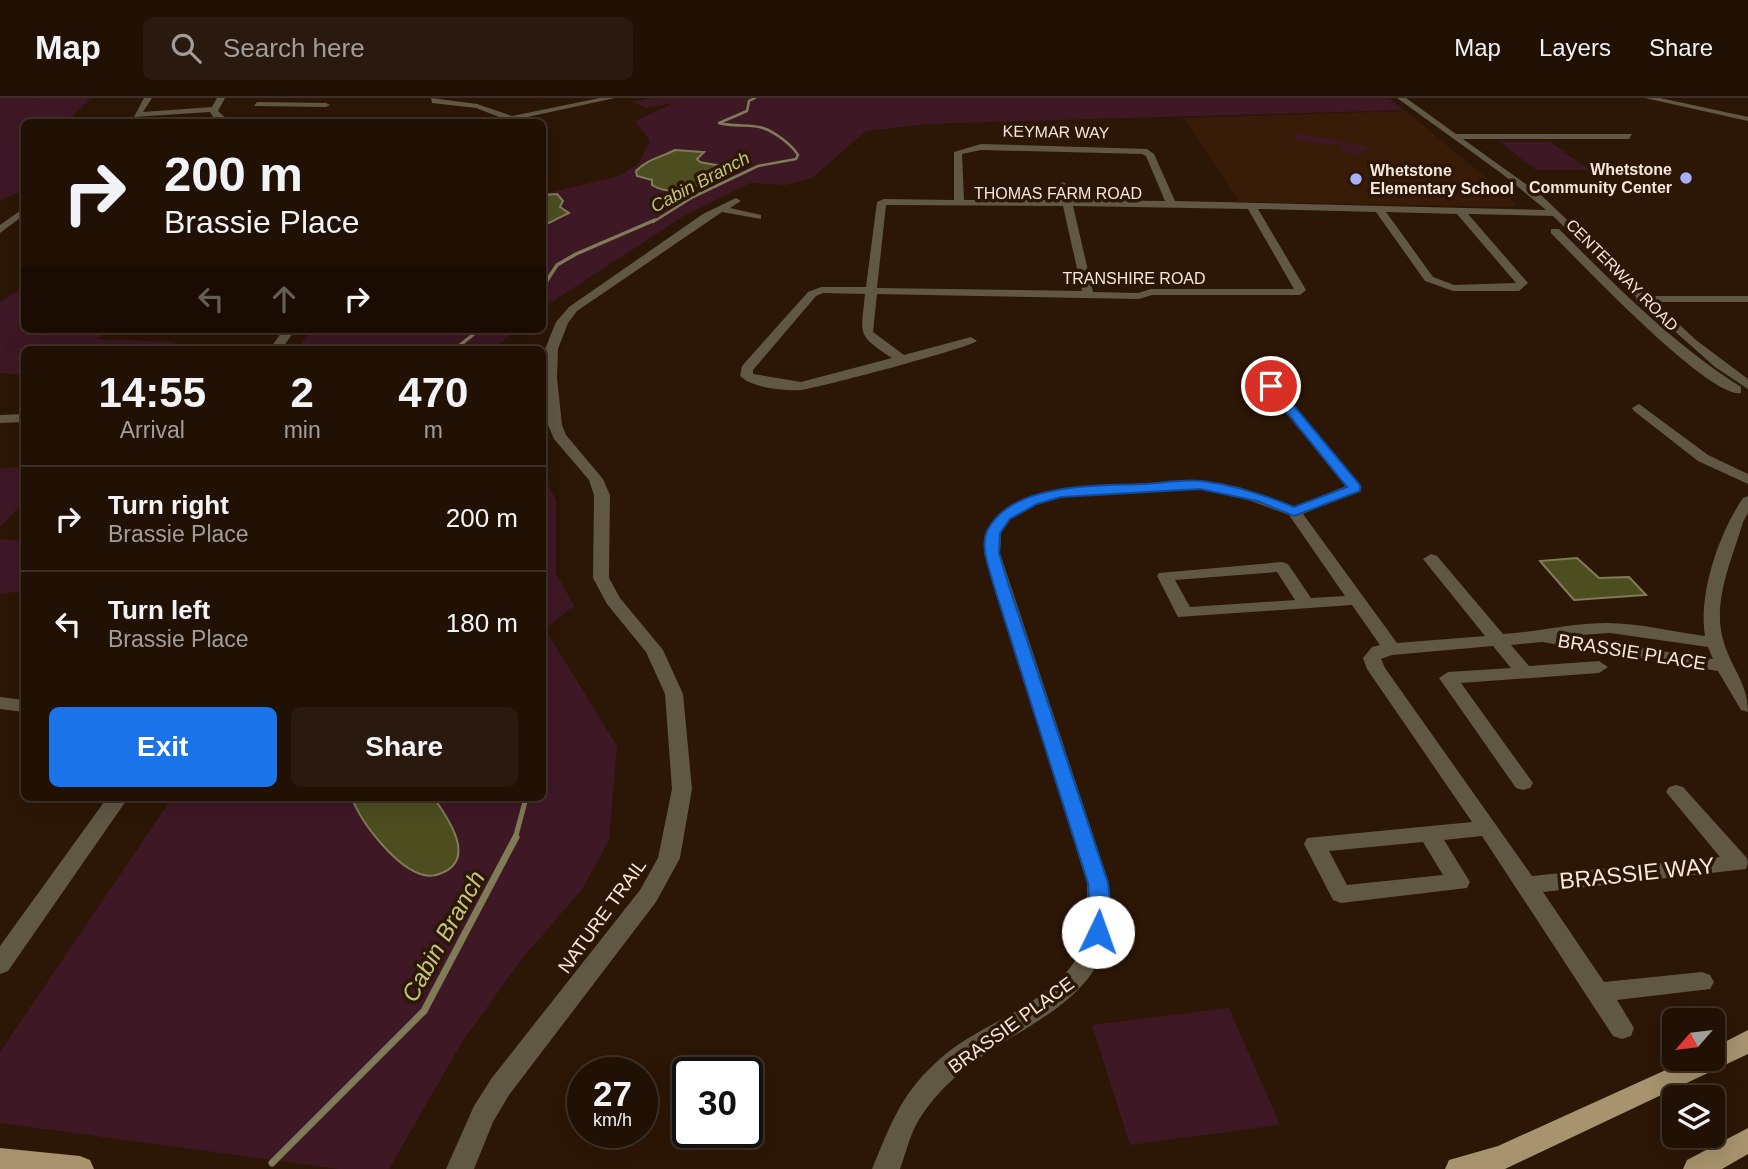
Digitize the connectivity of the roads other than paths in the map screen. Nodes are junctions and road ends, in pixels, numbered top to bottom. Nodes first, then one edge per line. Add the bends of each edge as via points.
1 (148, 98) edge
2 (221, 98) edge
3 (435, 98) edge
4 (611, 98) edge
5 (1401, 98) edge
6 (1413, 98) edge
7 (1649, 98) edge
8 (1679, 98) edge
9 (463, 101) edge
10 (327, 102) edge
11 (1661, 102) junction
12 (257, 104) dead end
13 (215, 109) junction
14 (220, 119) edge
15 (313, 119) edge
16 (512, 119) joint
17 (1748, 119) edge
18 (1456, 136) junction
19 (1629, 136) dead end
20 (1491, 163) junction
21 (1063, 185) dead end
22 (959, 202) junction
23 (885, 204) junction
24 (1171, 204) junction
25 (1067, 206) junction
26 (1234, 207) junction
27 (1252, 207) junction
28 (1380, 210) junction
29 (1460, 211) junction
30 (1537, 212) junction
31 (21, 213) edge
32 (1554, 213) junction
33 (757, 217) dead end
34 (0, 230) edge
35 (871, 289) junction
36 (1088, 295) junction
37 (1626, 301) junction
38 (1646, 302) junction
39 (1748, 302) edge
40 (971, 341) dead end
41 (903, 360) junction
42 (1748, 385) edge
43 (1271, 386) dead end
44 (1748, 396) edge
45 (1639, 408) dead end
46 (21, 418) edge
47 (0, 419) edge
48 (1748, 481) edge
49 (1748, 501) edge
50 (1294, 512) junction
51 (1431, 559) dead end
52 (1357, 600) junction
53 (1306, 604) junction
54 (1538, 638) junction
55 (1497, 641) junction
56 (1715, 643) junction
57 (1392, 649) junction
58 (1599, 667) dead end
59 (1727, 667) junction
60 (1524, 672) junction
61 (0, 703) edge
62 (21, 706) edge
63 (1748, 706) edge
64 (1523, 783) dead end
65 (1676, 792) dead end
66 (116, 801) edge
67 (1488, 828) junction
68 (1429, 834) junction
69 (1526, 885) junction
70 (0, 964) edge
71 (1702, 982) dead end
72 (1600, 992) junction
73 (1622, 1028) dead end
74 (1748, 1041) edge
75 (1748, 1140) edge
76 (0, 1161) edge
77 (80, 1169) edge
78 (460, 1169) edge
79 (886, 1169) edge
80 (1459, 1169) edge
81 (1697, 1169) edge

1 - 13 street via 137,115
2 - 13 street
3 - 9 street
4 - 16 street
5 - 18 street, CENTERWAY ROAD
6 - 18 street, CENTERWAY ROAD via 1460,134
7 - 11 street
8 - 11 street
9 - 16 street
10 - 12 street
10 - 15 street
11 - 17 street
13 - 14 street
18 - 19 street
18 - 20 street, CENTERWAY ROAD
20 - 30 street, CENTERWAY ROAD via 1488,167
20 - 32 street, CENTERWAY ROAD via 1501,166
21 - 25 street
22 - 23 street, THOMAS FARM ROAD
22 - 24 street, KEYMAR WAY via 958,152 1007,147 1144,151 1150,154
22 - 25 street, THOMAS FARM ROAD
23 - 25 street, THOMAS FARM ROAD
23 - 35 street
24 - 25 street, THOMAS FARM ROAD
24 - 26 street, THOMAS FARM ROAD
25 - 26 street, THOMAS FARM ROAD
25 - 36 street
26 - 27 street, THOMAS FARM ROAD
27 - 28 street, THOMAS FARM ROAD
27 - 36 street, TRANSHIRE ROAD via 1300,290 1296,293
28 - 29 street, THOMAS FARM ROAD
28 - 29 street via 1429,279 1453,288 1519,288 1522,283
29 - 30 street, THOMAS FARM ROAD
30 - 32 street, THOMAS FARM ROAD
30 - 37 street, CENTERWAY ROAD
31 - 34 street
32 - 38 street, CENTERWAY ROAD
33 - 78 street, NATURE TRAIL via 728,205 573,309 554,334 550,350 555,425 603,495 601,578 654,650 674,694 682,789 669,858 648,896 500,1087
35 - 36 street, TRANSHIRE ROAD
35 - 41 street via 867,332
35 - 41 street, TRANSHIRE ROAD via 812,293 747,369 746,376 801,386
37 - 38 street
37 - 44 street, CENTERWAY ROAD via 1703,370
38 - 39 street
38 - 42 street, CENTERWAY ROAD
40 - 41 street, TRANSHIRE ROAD
43 - 50 street via 1355,488
45 - 48 street via 1703,458
46 - 47 street
49 - 56 street via 1735,522 1712,599
50 - 52 street
50 - 79 street, BRASSIE PLACE via 1261,498 1200,485 1139,487 1060,493 1032,501 1005,516 993,533 992,553 1098,883 1098,932 1092,957 1075,982 957,1060 910,1111
51 - 55 street
52 - 53 street
52 - 57 street
53 - 53 street via 1184,613 1165,576 1282,567
54 - 55 street, BRASSIE PLACE
54 - 56 street, BRASSIE PLACE via 1575,629 1610,628
54 - 59 street, BRASSIE PLACE
55 - 57 street, BRASSIE PLACE
55 - 60 street
56 - 59 street
57 - 67 street, BRASSIE WAY via 1378,651 1372,658 1376,669
58 - 60 street, BRASSIE PLACE
59 - 63 street
60 - 64 street, BRASSIE PLACE via 1448,678
61 - 62 street
65 - 69 street, BRASSIE WAY via 1738,863
66 - 70 street
67 - 68 street
67 - 69 street, BRASSIE WAY
68 - 68 street via 1416,835 1315,844 1341,894 1460,882
69 - 72 street, BRASSIE WAY
71 - 72 street
72 - 73 street, BRASSIE WAY
74 - 80 main road via 1501,1158
75 - 81 main road
76 - 77 main road

